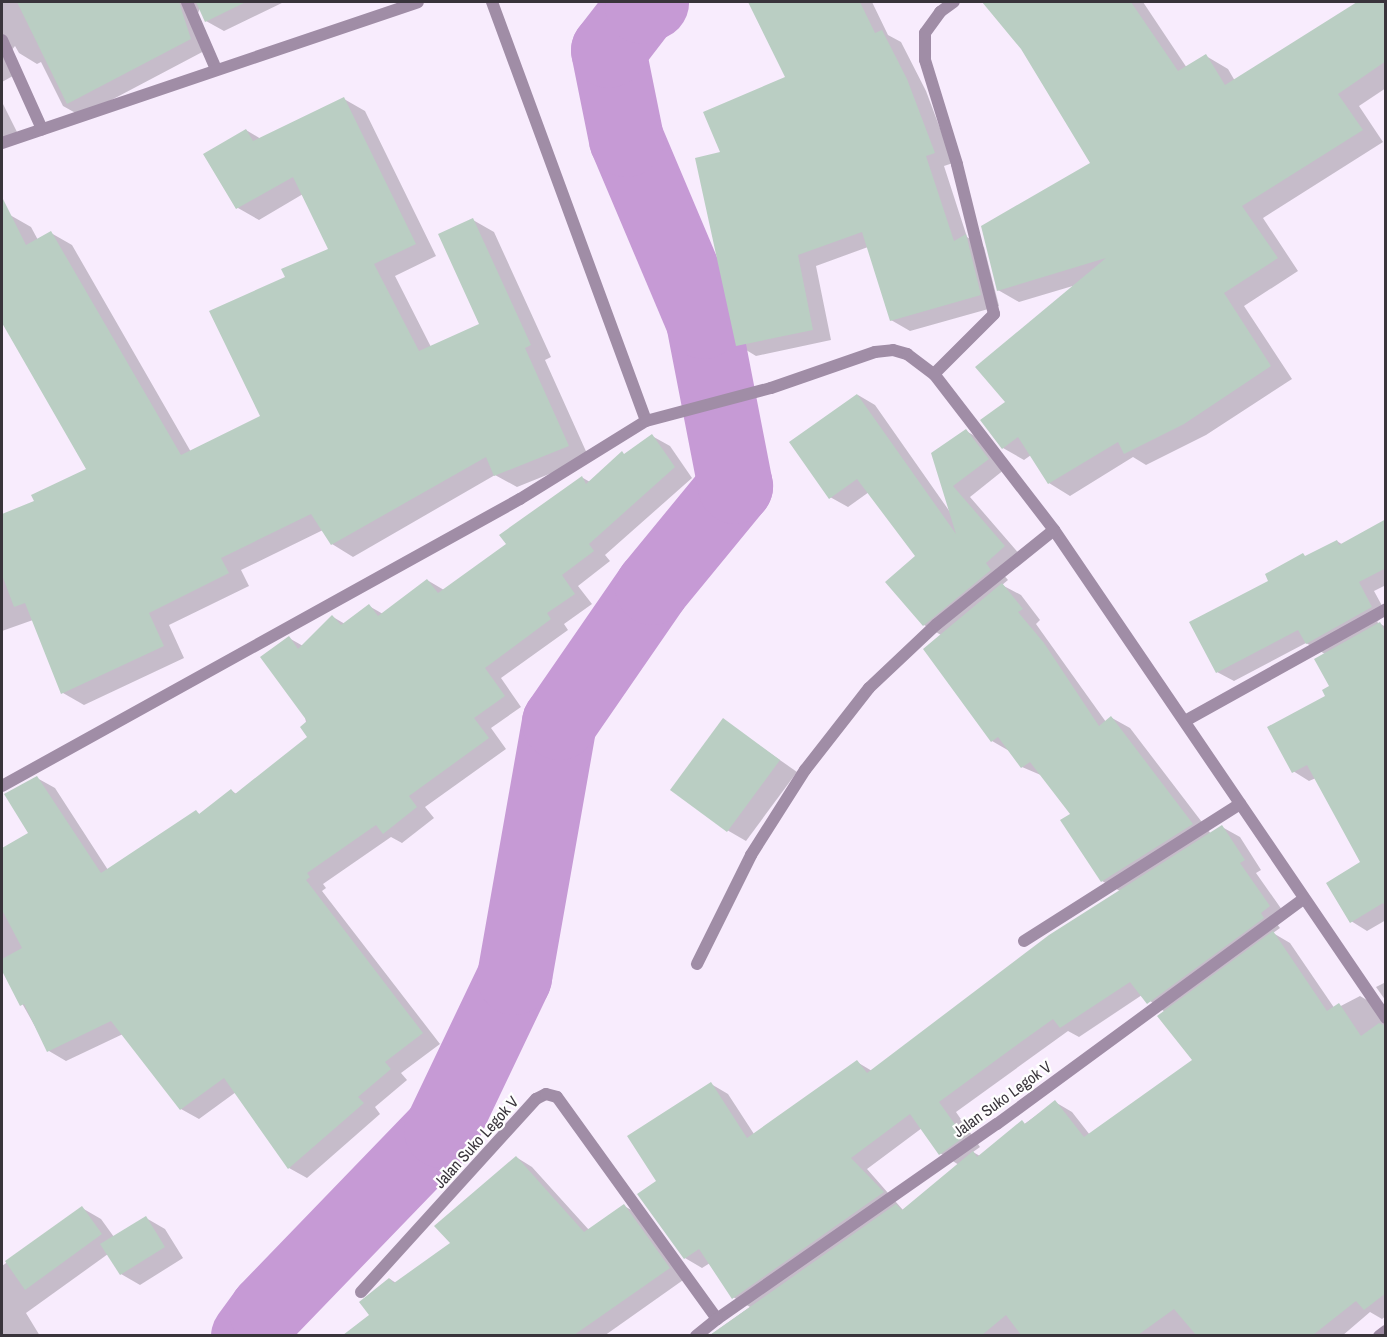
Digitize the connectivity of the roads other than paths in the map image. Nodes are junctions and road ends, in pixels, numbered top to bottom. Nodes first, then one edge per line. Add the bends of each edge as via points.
1 (187, 2) edge
2 (418, 2) edge
3 (492, 2) edge
4 (954, 2) edge
5 (2, 40) edge
6 (216, 69) junction
7 (42, 129) junction
8 (2, 143) edge
9 (934, 374) junction
10 (646, 422) junction
11 (1054, 530) junction
12 (1386, 609) edge
13 (1185, 720) junction
14 (2, 786) edge
15 (1240, 804) junction
16 (1303, 899) junction
17 (1024, 941) dead end
18 (697, 964) dead end
19 (1386, 1018) edge
20 (361, 1292) dead end
21 (717, 1319) junction
22 (1386, 1331) edge
23 (696, 1335) edge
24 (1379, 1335) edge

1 - 6 street
2 - 6 street
3 - 10 street
4 - 9 street via 940,12 925,33 925,60 957,164 994,314
5 - 7 street
6 - 7 street
7 - 8 street
9 - 10 street via 907,354 875,352 771,388
9 - 11 street
10 - 14 street via 520,499
11 - 13 street
11 - 18 street via 937,624 869,688 805,770 751,855
12 - 13 street
13 - 15 street
15 - 16 street
15 - 17 street
16 - 19 street
16 - 21 street, Jalan Suko Legok V via 997,1124
20 - 21 street, Jalan Suko Legok V via 536,1100 546,1094 557,1097
21 - 23 street, Jalan Suko Legok V
22 - 24 street

